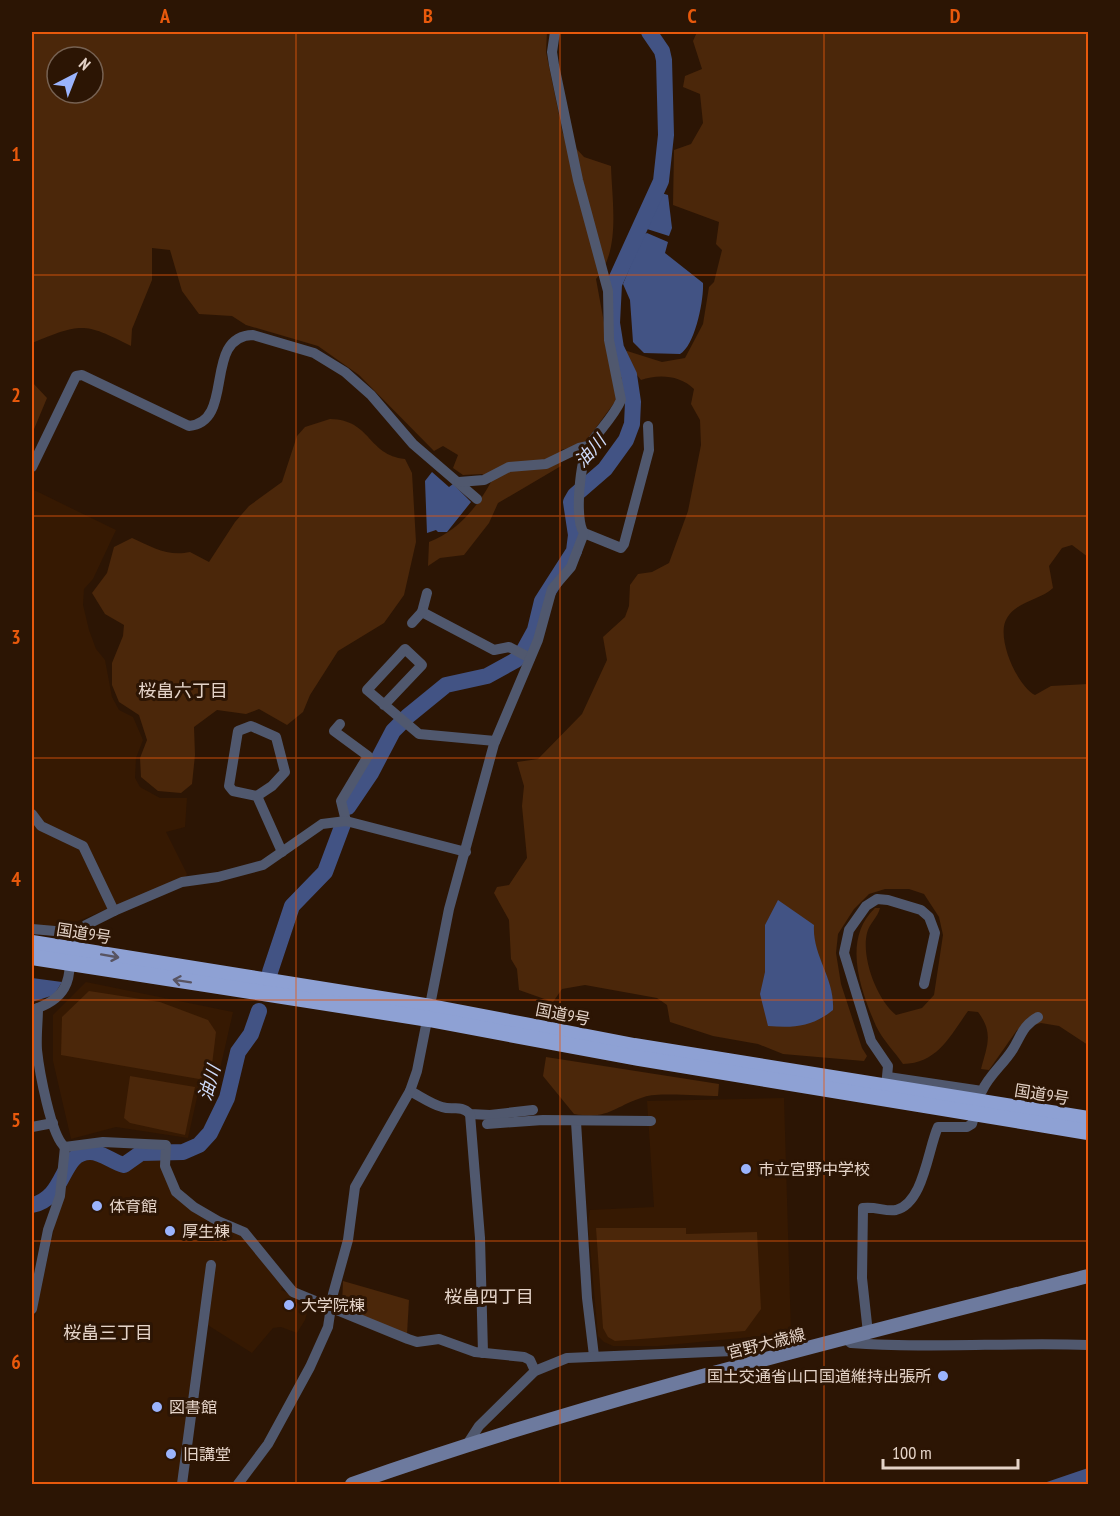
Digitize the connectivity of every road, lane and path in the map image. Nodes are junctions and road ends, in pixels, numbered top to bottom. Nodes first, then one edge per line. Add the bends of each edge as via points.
1 (555, 32) edge
2 (648, 426) dead end
3 (588, 446) junction
4 (32, 467) edge
5 (459, 482) junction
6 (477, 499) dead end
7 (584, 533) junction
8 (427, 592) dead end
9 (422, 612) junction
10 (412, 623) dead end
11 (530, 658) junction
12 (384, 705) junction
13 (334, 731) dead end
14 (495, 741) junction
15 (257, 796) junction
16 (32, 814) edge
17 (346, 821) junction
18 (282, 852) junction
19 (466, 852) junction
20 (114, 911) junction
21 (32, 929) edge
22 (78, 933) junction
23 (32, 943) edge
24 (69, 956) junction
25 (32, 957) edge
26 (924, 984) dead end
27 (35, 1009) edge
28 (430, 1013) junction
29 (1038, 1017) dead end
30 (887, 1082) junction
31 (410, 1091) junction
32 (532, 1110) dead end
33 (975, 1113) junction
34 (470, 1114) junction
35 (1089, 1119) edge
36 (651, 1120) dead end
37 (576, 1122) junction
38 (53, 1124) junction
39 (487, 1125) dead end
40 (32, 1127) edge
41 (1089, 1132) edge
42 (65, 1148) junction
43 (210, 1265) dead end
44 (1089, 1276) edge
45 (32, 1309) edge
46 (332, 1309) junction
47 (868, 1333) junction
48 (846, 1339) junction
49 (1089, 1345) edge
50 (483, 1353) junction
51 (594, 1356) junction
52 (751, 1364) junction
53 (536, 1371) junction
54 (468, 1443) junction
55 (182, 1485) edge
56 (238, 1485) edge
57 (352, 1485) edge

1 - 3 street via 554,65 578,180 608,291 612,368 621,393 612,417
2 - 7 street via 649,450 624,544 621,548
3 - 5 street via 546,464 509,467 484,480
3 - 7 street via 579,509
4 - 5 street via 76,376 82,375 189,426 195,425 210,414 228,346 243,336 253,336 305,350 345,372 371,394 413,444
5 - 6 street
7 - 11 street via 571,567 552,589
8 - 9 street
9 - 10 street
9 - 11 street via 494,650 509,647
11 - 14 street
12 - 12 street via 367,690 405,649 422,665
12 - 14 street via 425,736
13 - 17 street via 368,756 341,801
14 - 19 street
15 - 15 street via 229,786 238,731 251,726 276,737 285,772
15 - 18 street
16 - 20 street via 41,826 83,846
17 - 18 street via 322,824
17 - 19 street
18 - 20 street via 262,865 182,882
19 - 28 street via 449,909
20 - 22 street
21 - 22 street
22 - 24 street
23 - 24 highway, 国道9号
24 - 25 highway, 国道9号
24 - 27 street via 68,980 58,998
24 - 28 highway, 国道9号
26 - 30 street via 935,933 929,917 921,910 876,899 849,930 844,953 871,1041 888,1066
27 - 38 street via 37,1050
28 - 30 highway, 国道9号
28 - 31 street
28 - 33 highway, 国道9号 via 649,1060
29 - 30 street via 1025,1026 982,1092
30 - 35 highway, 国道9号
31 - 34 street via 442,1108 465,1108
31 - 46 street via 355,1187
32 - 34 street
33 - 41 highway, 国道9号
33 - 47 street via 967,1127 938,1127 915,1195 904,1207 893,1211 874,1206 863,1208 862,1278
34 - 50 street via 480,1238
36 - 37 street
37 - 39 street via 543,1120
37 - 51 street
38 - 40 street
38 - 42 street via 59,1143
42 - 45 street via 60,1196 48,1230
42 - 46 street via 103,1142 166,1145 165,1166 176,1192 194,1207 244,1232 293,1292
43 - 55 street
44 - 47 main road, 宮野大歳線
46 - 50 street via 408,1340 439,1339
46 - 56 street via 328,1327 295,1396 268,1444
47 - 48 main road, 宮野大歳線
48 - 49 street via 851,1343 892,1346
48 - 52 main road, 宮野大歳線
50 - 53 street via 524,1356
51 - 52 street via 733,1351 748,1355
51 - 53 street via 567,1358
52 - 54 main road, 宮野大歳線
53 - 54 street via 479,1426
54 - 57 main road, 宮野大歳線

